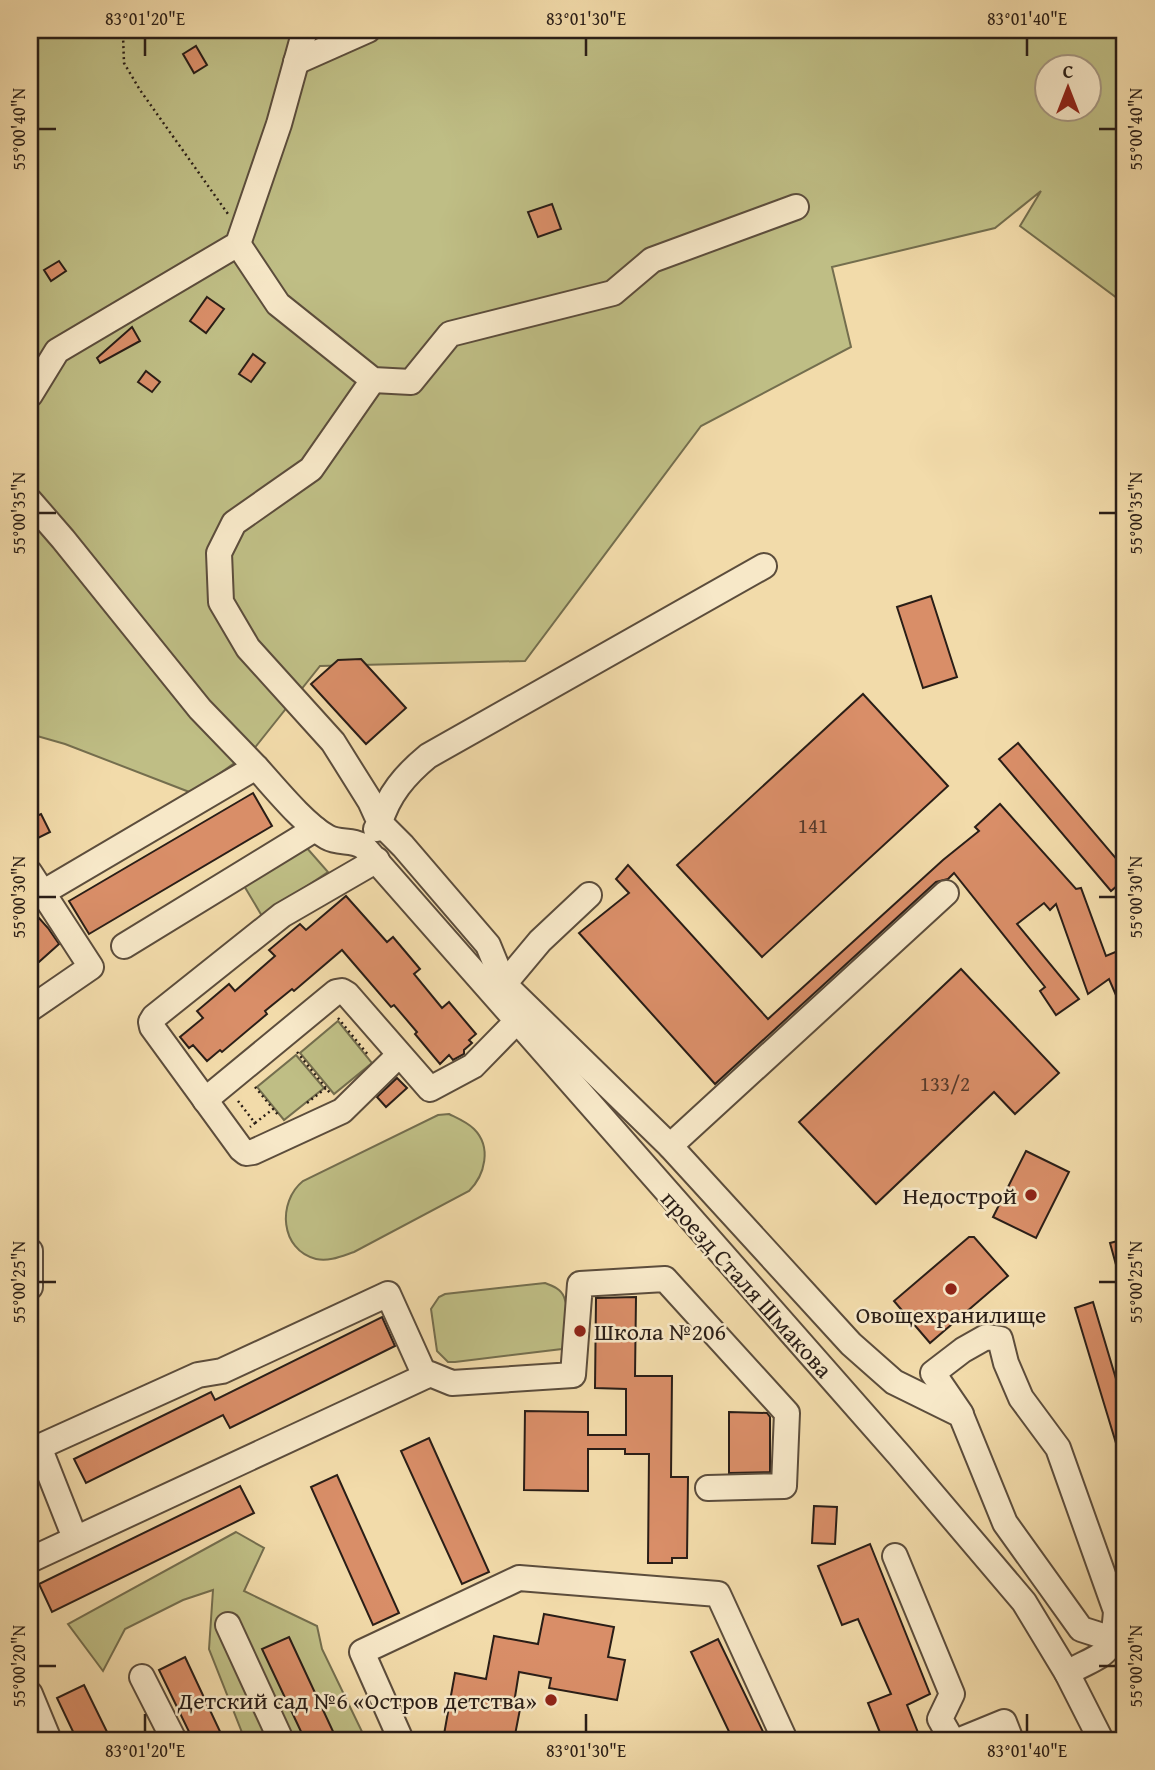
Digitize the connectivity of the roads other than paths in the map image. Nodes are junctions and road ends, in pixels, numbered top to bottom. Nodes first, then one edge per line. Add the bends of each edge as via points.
1 (305, 30) edge
2 (368, 30) edge
3 (296, 62) junction
4 (796, 207) dead end
5 (240, 238) junction
6 (373, 380) junction
7 (30, 395) edge
8 (30, 501) edge
9 (764, 566) dead end
10 (256, 767) junction
11 (380, 823) junction
12 (315, 829) junction
13 (371, 853) junction
14 (36, 883) edge
15 (946, 893) dead end
16 (589, 895) dead end
17 (124, 946) dead end
18 (504, 984) junction
19 (30, 1009) edge
20 (517, 1021) junction
21 (391, 1063) junction
22 (205, 1100) junction
23 (670, 1146) junction
24 (30, 1251) edge
25 (30, 1287) edge
26 (425, 1376) junction
27 (961, 1415) junction
28 (34, 1449) edge
29 (708, 1488) dead end
30 (75, 1538) junction
31 (895, 1556) dead end
32 (30, 1559) edge
33 (228, 1625) dead end
34 (1120, 1637) edge
35 (1067, 1673) junction
36 (142, 1677) dead end
37 (30, 1694) edge
38 (49, 1740) edge
39 (174, 1740) edge
40 (281, 1740) edge
41 (401, 1740) edge
42 (785, 1740) edge
43 (952, 1740) edge
44 (960, 1740) edge
45 (1011, 1740) edge
46 (1101, 1740) edge

1 - 3 street
2 - 3 street
3 - 5 street
4 - 6 street via 652,260 613,293 450,334 411,382
5 - 6 street via 278,304
5 - 7 street via 57,351
6 - 11 street via 311,469 234,523 219,553 221,602 248,648 333,742
8 - 10 street via 200,709
9 - 11 street via 428,756 396,789
10 - 12 street
10 - 14 street
11 - 13 street
11 - 18 street via 488,945
12 - 13 street via 331,839 352,841
12 - 17 street
13 - 20 street, проезд Сталя Шмакова
13 - 22 street via 282,915 154,1017 152,1027
14 - 19 street via 91,967
15 - 23 street
16 - 18 street via 540,941
18 - 23 street
20 - 21 street via 472,1066 435,1088
20 - 35 street, проезд Сталя Шмакова via 1024,1602
21 - 22 street via 337,1114 253,1152 246,1153
21 - 22 street via 347,994 336,992
23 - 27 street via 851,1344 894,1382
24 - 25 street
26 - 28 street via 387,1294 222,1371 198,1375
26 - 29 street via 452,1383 573,1375 580,1284 665,1279 787,1413 784,1486
26 - 30 street
27 - 34 street via 1005,1523 1081,1629
27 - 34 street via 933,1373 986,1337 1000,1339 1021,1398 1058,1448 1116,1611
28 - 30 street
30 - 32 street
31 - 43 street via 953,1694 940,1719
33 - 40 street
34 - 35 street via 1108,1650
35 - 46 street, проезд Сталя Шмакова
36 - 39 street
37 - 38 street
41 - 42 street via 362,1652 519,1578 718,1594
44 - 45 street via 1004,1722

